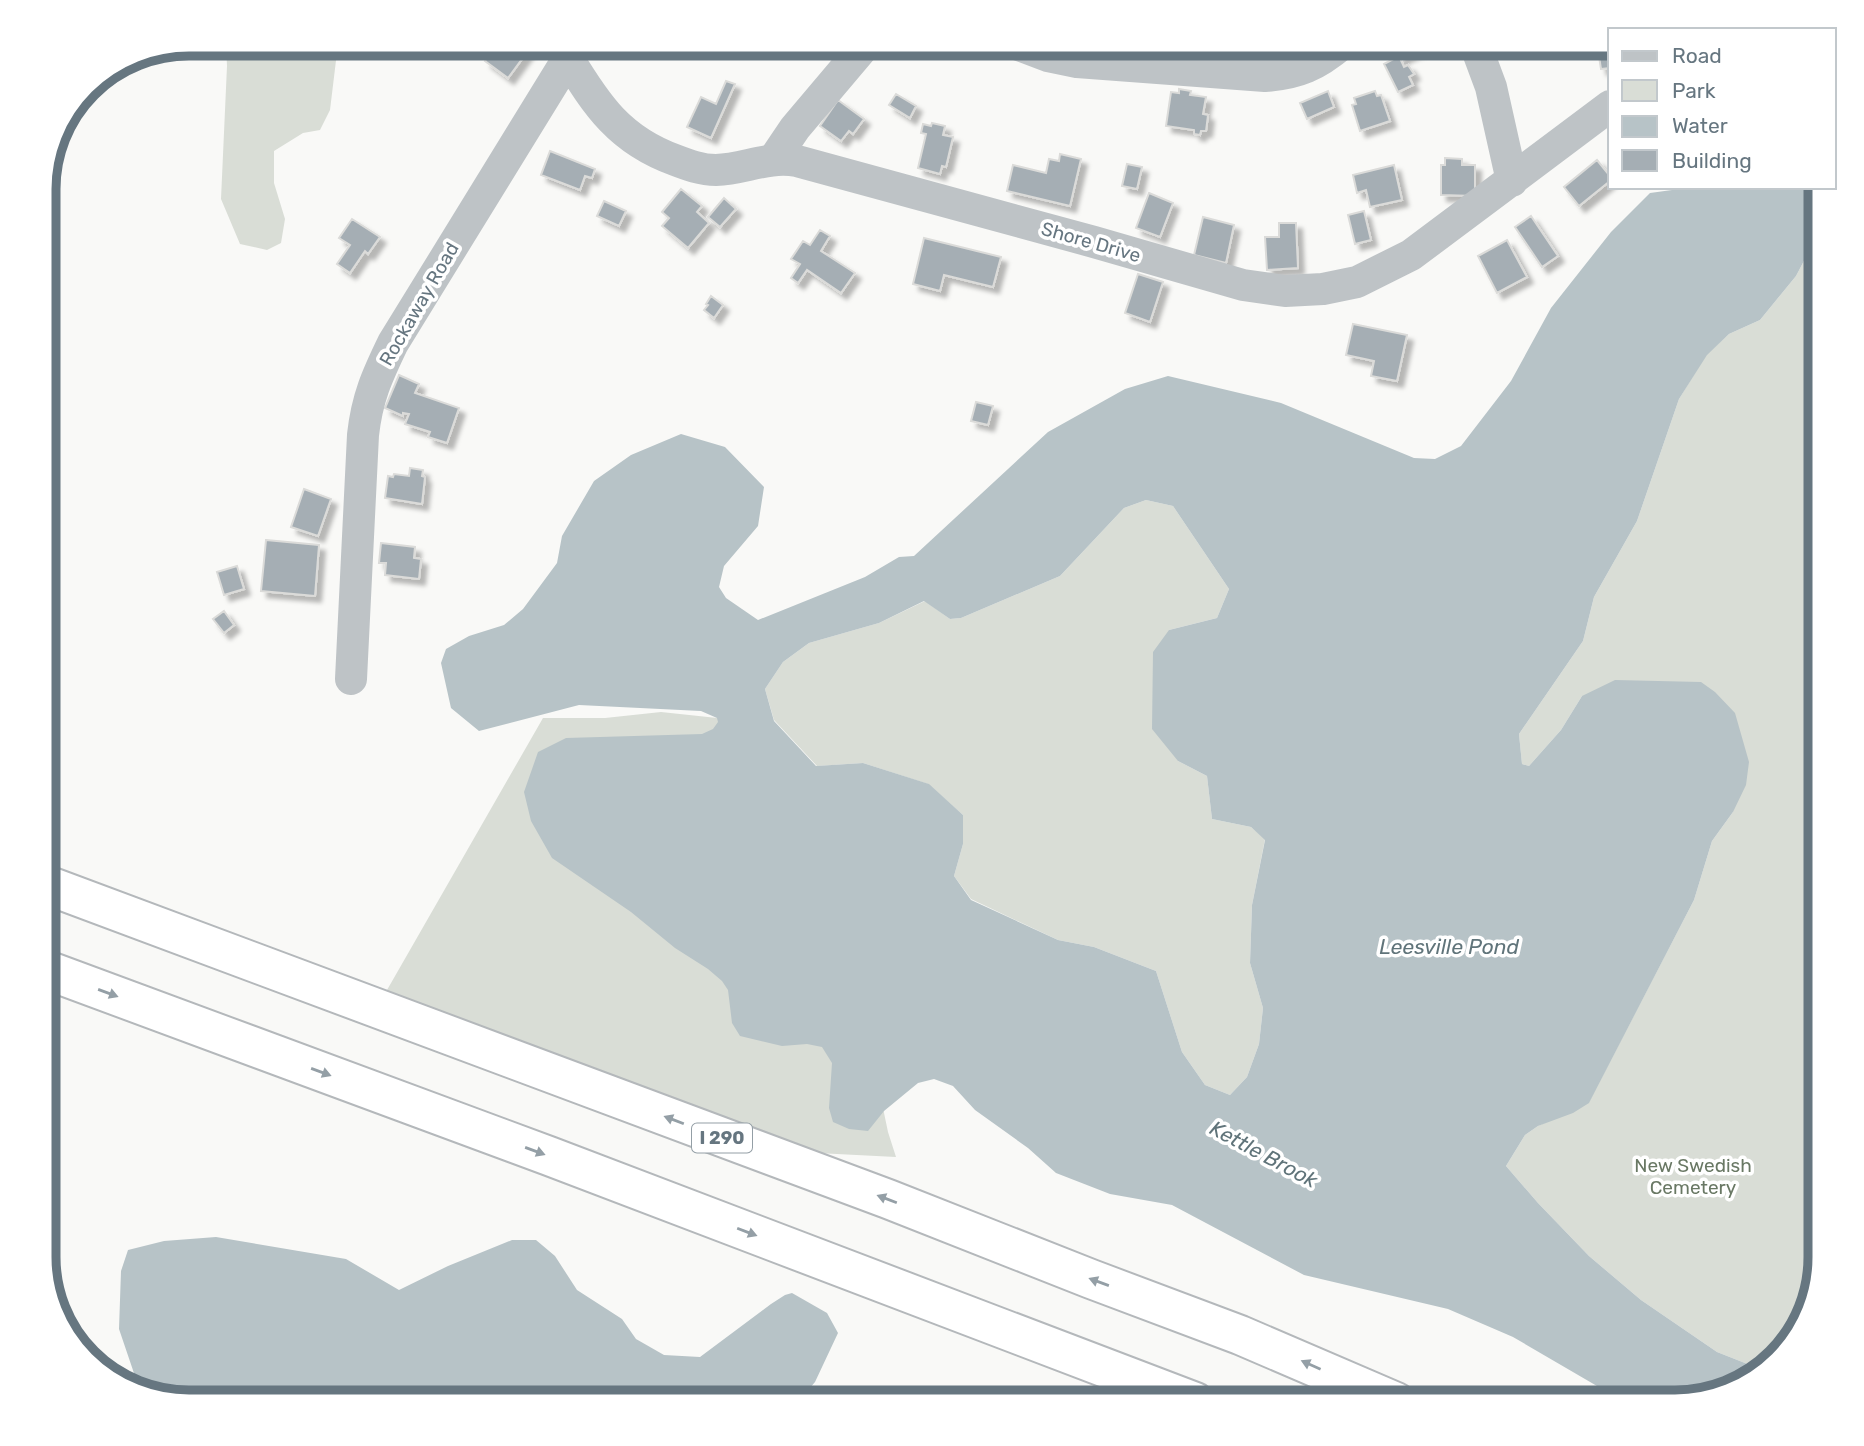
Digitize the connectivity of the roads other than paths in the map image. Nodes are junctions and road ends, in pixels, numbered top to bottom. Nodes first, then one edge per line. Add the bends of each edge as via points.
1 (569, 56) edge
2 (574, 56) edge
3 (856, 56) edge
4 (1048, 56) edge
5 (1327, 56) edge
6 (1480, 56) edge
7 (1608, 108) edge
8 (774, 159) junction
9 (1512, 181) junction
10 (351, 679) dead end
11 (56, 888) edge
12 (56, 973) edge
13 (1163, 1390) edge
14 (1368, 1390) edge

1 - 10 street, Rockaway Road via 393,343 372,389 363,435
2 - 8 street, Shore Drive via 587,90 611,120 646,148 701,169
3 - 8 street
4 - 5 street via 1265,76 1302,70
6 - 9 street
7 - 9 street, Shore Drive
8 - 9 street, Shore Drive via 797,161 1242,285 1285,291 1357,282 1411,256
14 -> 11 highway, I 290 via 1240,1335 888,1199
12 -> 13 highway

